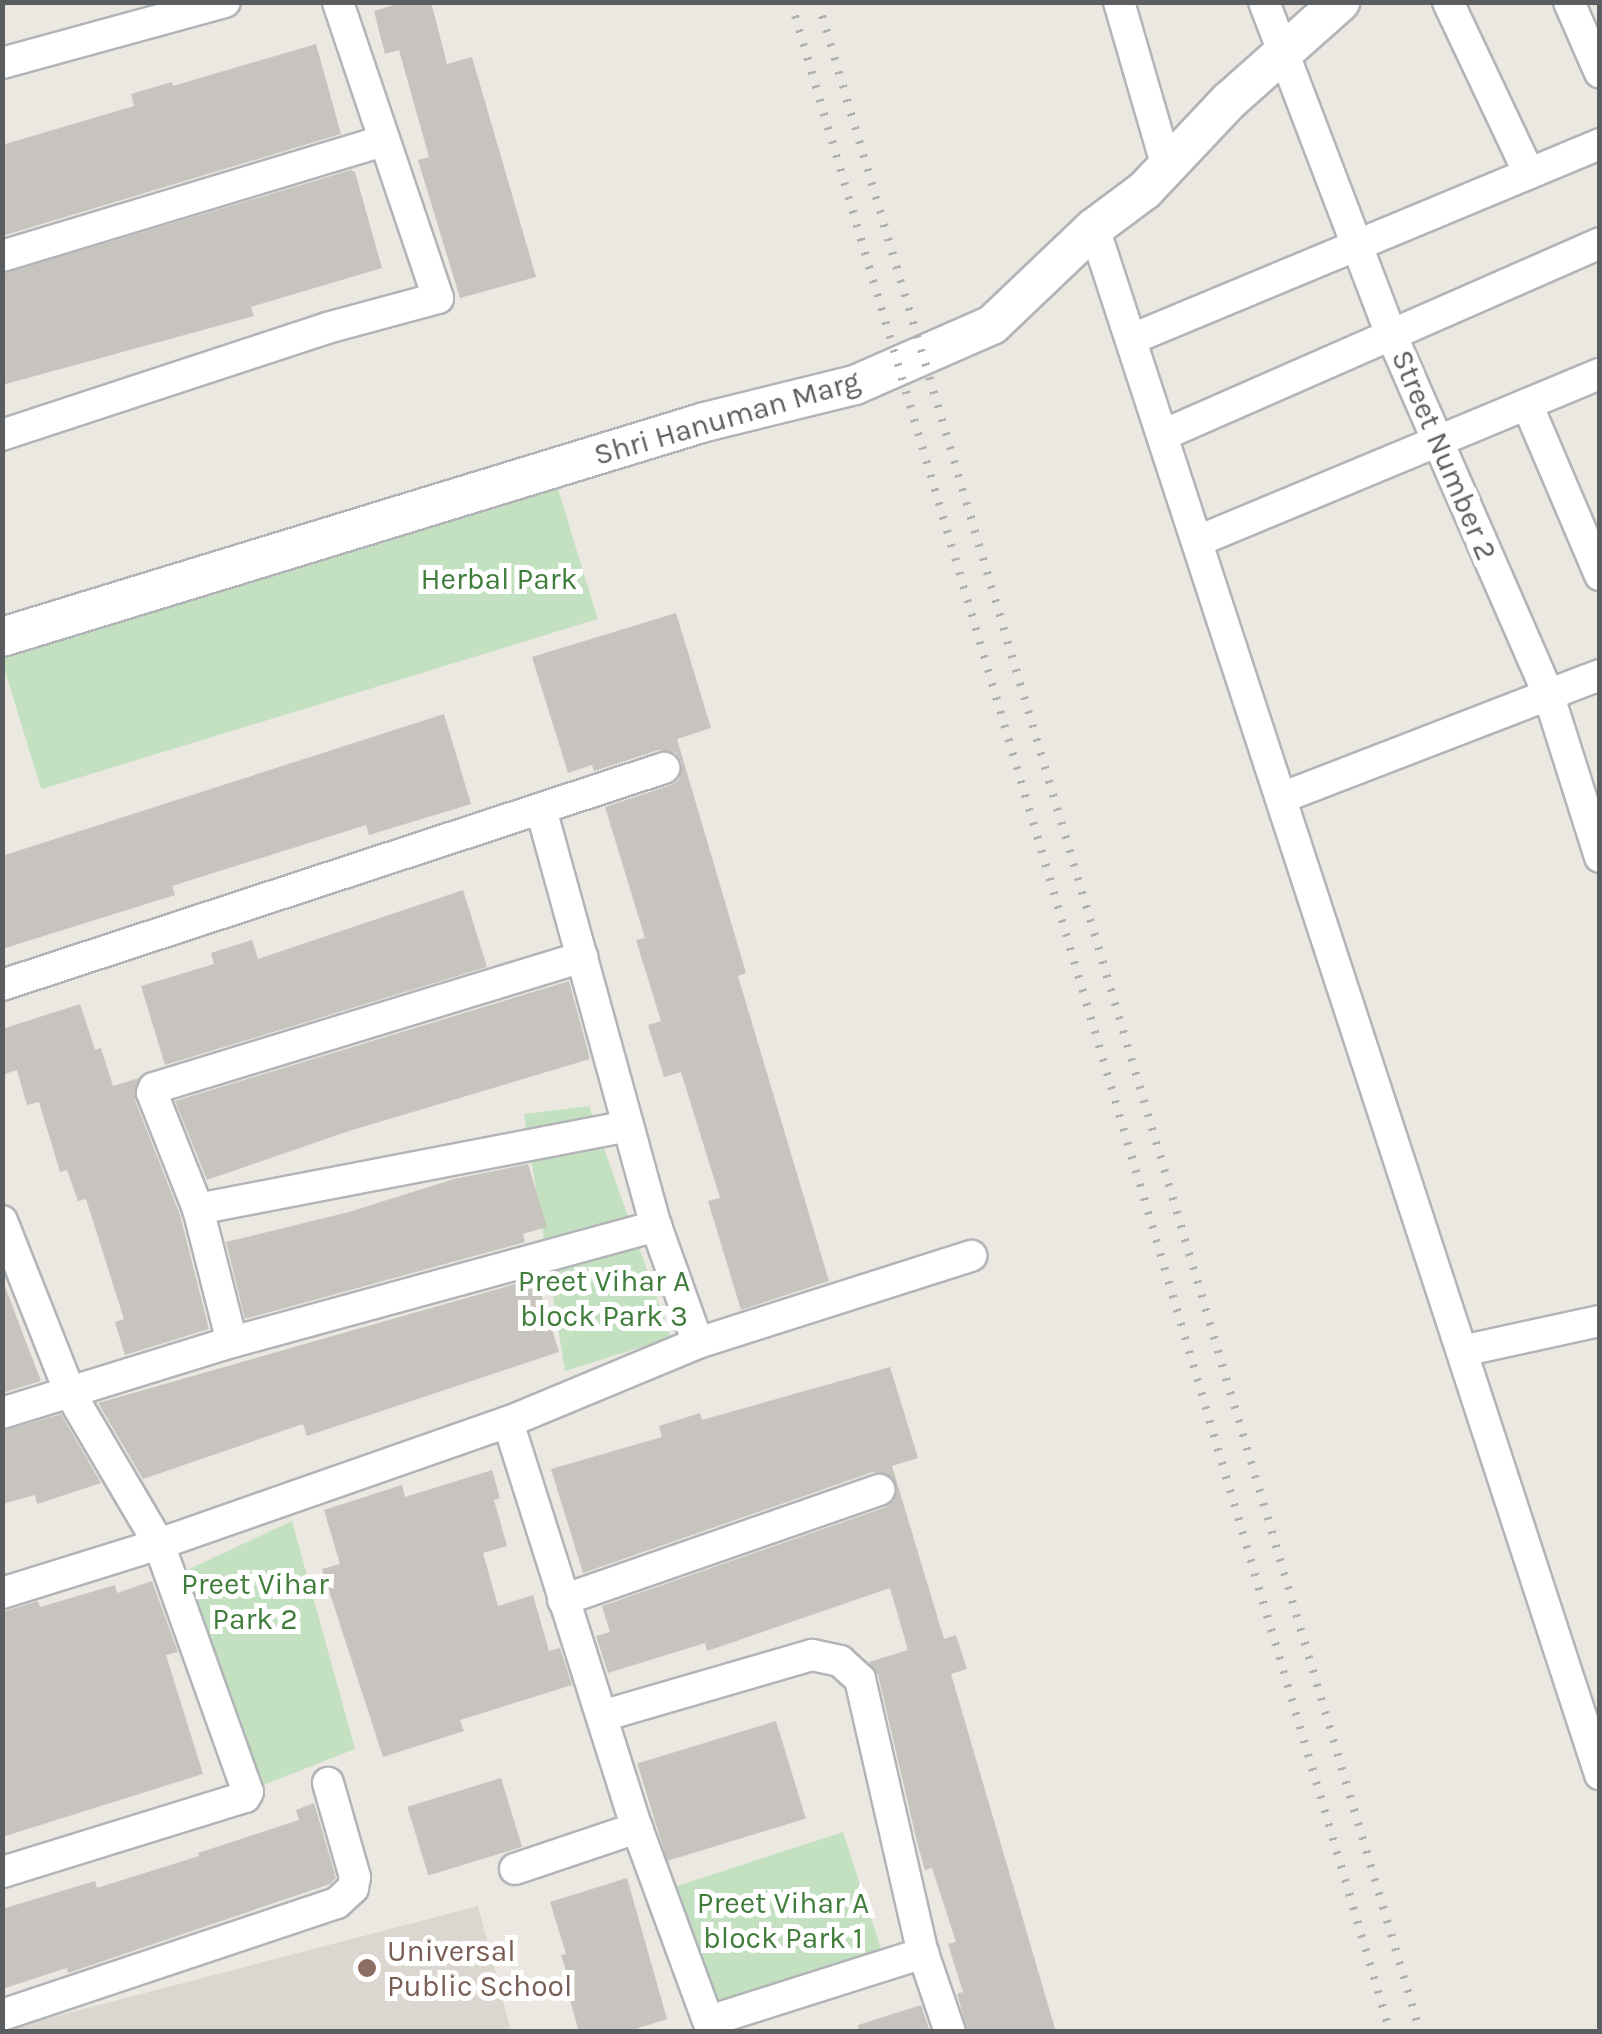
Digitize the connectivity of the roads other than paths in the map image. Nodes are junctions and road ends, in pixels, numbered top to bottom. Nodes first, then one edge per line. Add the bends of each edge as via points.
1 (226, 2) edge
2 (338, 2) edge
3 (1119, 2) edge
4 (1264, 2) edge
5 (1340, 2) edge
6 (1448, 2) edge
7 (1569, 2) edge
8 (1282, 55) junction
9 (2, 64) edge
10 (1600, 74) edge
11 (382, 141) junction
12 (1600, 144) edge
13 (1167, 167) junction
14 (1529, 173) junction
15 (1094, 228) junction
16 (1600, 242) edge
17 (1358, 244) junction
18 (2, 256) edge
19 (1391, 334) junction
20 (1132, 339) junction
21 (1600, 374) edge
22 (1527, 404) junction
23 (2, 435) edge
24 (1164, 435) junction
25 (1436, 442) junction
26 (1198, 541) junction
27 (1600, 575) edge
28 (2, 637) edge
29 (1600, 675) edge
30 (1548, 693) junction
31 (664, 768) dead end
32 (1281, 798) junction
33 (542, 809) junction
34 (1600, 858) edge
35 (582, 957) junction
36 (2, 984) edge
37 (628, 1126) junction
38 (198, 1209) junction
39 (2, 1221) edge
40 (656, 1226) junction
41 (971, 1256) dead end
42 (10, 1272) edge
43 (1600, 1322) edge
44 (232, 1342) junction
45 (698, 1343) junction
46 (1462, 1351) junction
47 (70, 1393) junction
48 (2, 1413) edge
49 (508, 1422) junction
50 (878, 1490) dead end
51 (159, 1544) junction
52 (2, 1593) edge
53 (563, 1600) junction
54 (602, 1716) junction
55 (1600, 1774) edge
56 (328, 1782) dead end
57 (638, 1828) junction
58 (515, 1869) dead end
59 (2, 1872) edge
60 (923, 1953) junction
61 (2, 2015) edge
62 (710, 2026) edge
63 (950, 2032) edge

1 - 9 street
2 - 11 street
3 - 13 street
4 - 8 street, Street Number 2
5 - 8 street, Shri Hanuman Marg
6 - 14 street
7 - 10 street
8 - 13 street, Shri Hanuman Marg
8 - 17 street, Street Number 2
11 - 18 street
11 - 23 street via 438,298
12 - 14 street
13 - 15 street, Shri Hanuman Marg
14 - 17 street
15 - 20 street
15 - 28 street, Shri Hanuman Marg via 992,325 855,385 705,422
16 - 19 street
17 - 19 street, Street Number 2
17 - 20 street
19 - 24 street
19 - 25 street, Street Number 2
20 - 24 street
21 - 22 street
22 - 25 street
22 - 27 street
24 - 26 street
25 - 26 street
25 - 30 street, Street Number 2
26 - 32 street
29 - 30 street
30 - 32 street
30 - 34 street, Street Number 2
31 - 33 street
32 - 46 street
33 - 35 street
33 - 36 street
35 - 37 street
35 - 38 street via 156,1086 152,1094
37 - 38 street
37 - 40 street
38 - 44 street
39 - 42 street
40 - 44 street
40 - 45 street
41 - 45 street
42 - 47 street
43 - 46 street
44 - 47 street
45 - 49 street
46 - 55 street
47 - 48 street
47 - 51 street
49 - 51 street
49 - 53 street
50 - 53 street
51 - 52 street
51 - 59 street via 247,1794
53 - 54 street
54 - 57 street
54 - 60 street via 812,1655 840,1661 860,1679
56 - 61 street via 356,1877 337,1902
57 - 58 street
57 - 62 street
60 - 62 street
60 - 63 street

